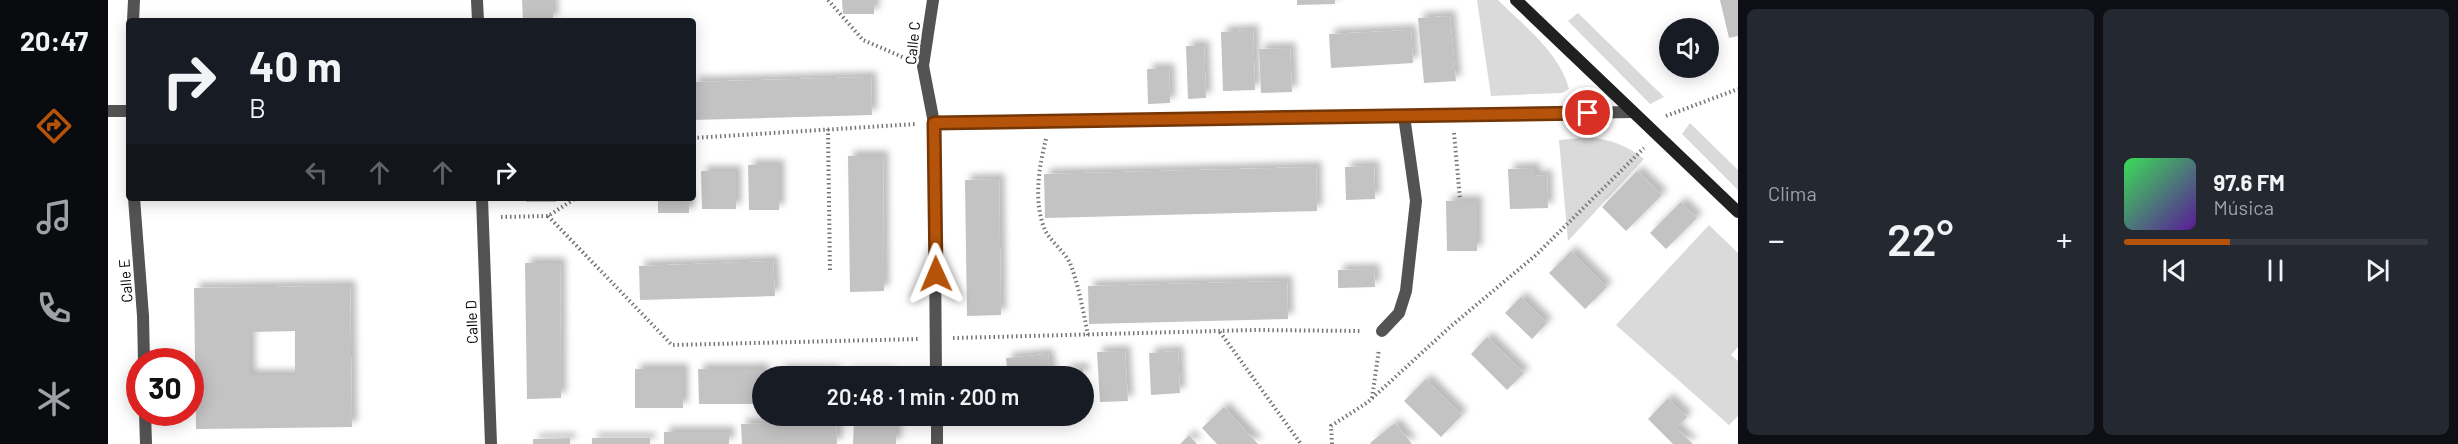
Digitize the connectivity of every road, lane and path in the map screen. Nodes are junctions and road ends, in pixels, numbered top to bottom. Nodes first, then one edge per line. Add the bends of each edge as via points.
1 (134, 0) edge
2 (477, 0) edge
3 (828, 0) edge
4 (933, 0) edge
5 (1516, 0) edge
6 (133, 18) edge
7 (478, 18) edge
8 (923, 66) junction
9 (1738, 89) edge
10 (108, 111) edge
11 (126, 111) edge
12 (1633, 112) junction
13 (1452, 115) junction
14 (1404, 116) junction
15 (1050, 121) junction
16 (934, 123) junction
17 (1645, 124) junction
18 (828, 129) junction
19 (1657, 135) junction
20 (696, 138) edge
21 (1460, 199) dead end
22 (134, 201) edge
23 (482, 201) edge
24 (571, 201) edge
25 (1738, 212) edge
26 (548, 216) junction
27 (483, 218) junction
28 (830, 273) dead end
29 (1219, 331) junction
30 (1382, 331) junction
31 (1088, 335) junction
32 (936, 339) junction
33 (144, 348) edge
34 (936, 366) edge
35 (1372, 398) junction
36 (145, 426) edge
37 (937, 426) edge
38 (146, 444) edge
39 (490, 444) edge
40 (937, 444) edge
41 (1301, 444) edge
42 (1332, 444) edge

1 - 6 street
2 - 7 street
3 - 8 path via 863,40
4 - 8 street, Calle C
5 - 12 main road
8 - 16 street, Calle C
9 - 17 path
10 - 11 street
12 - 13 street
12 - 17 main road
13 - 14 street
13 - 21 path
14 - 15 street
14 - 30 street via 1416,201 1406,291 1399,313
15 - 16 street
15 - 31 path via 1039,166 1039,207 1045,231 1069,261
16 - 18 path
16 - 32 street, Calle C
17 - 19 main road
18 - 20 path
18 - 28 path
19 - 25 main road
19 - 35 path via 1536,255
22 - 33 street, Calle E
23 - 27 street, Calle D
24 - 26 path
26 - 27 path
26 - 32 path via 672,345
27 - 39 street, Calle D
29 - 30 path
29 - 31 path
29 - 41 path
30 - 35 path
31 - 32 path
32 - 34 street, Calle C
35 - 42 path via 1331,426
36 - 38 street
37 - 40 street

